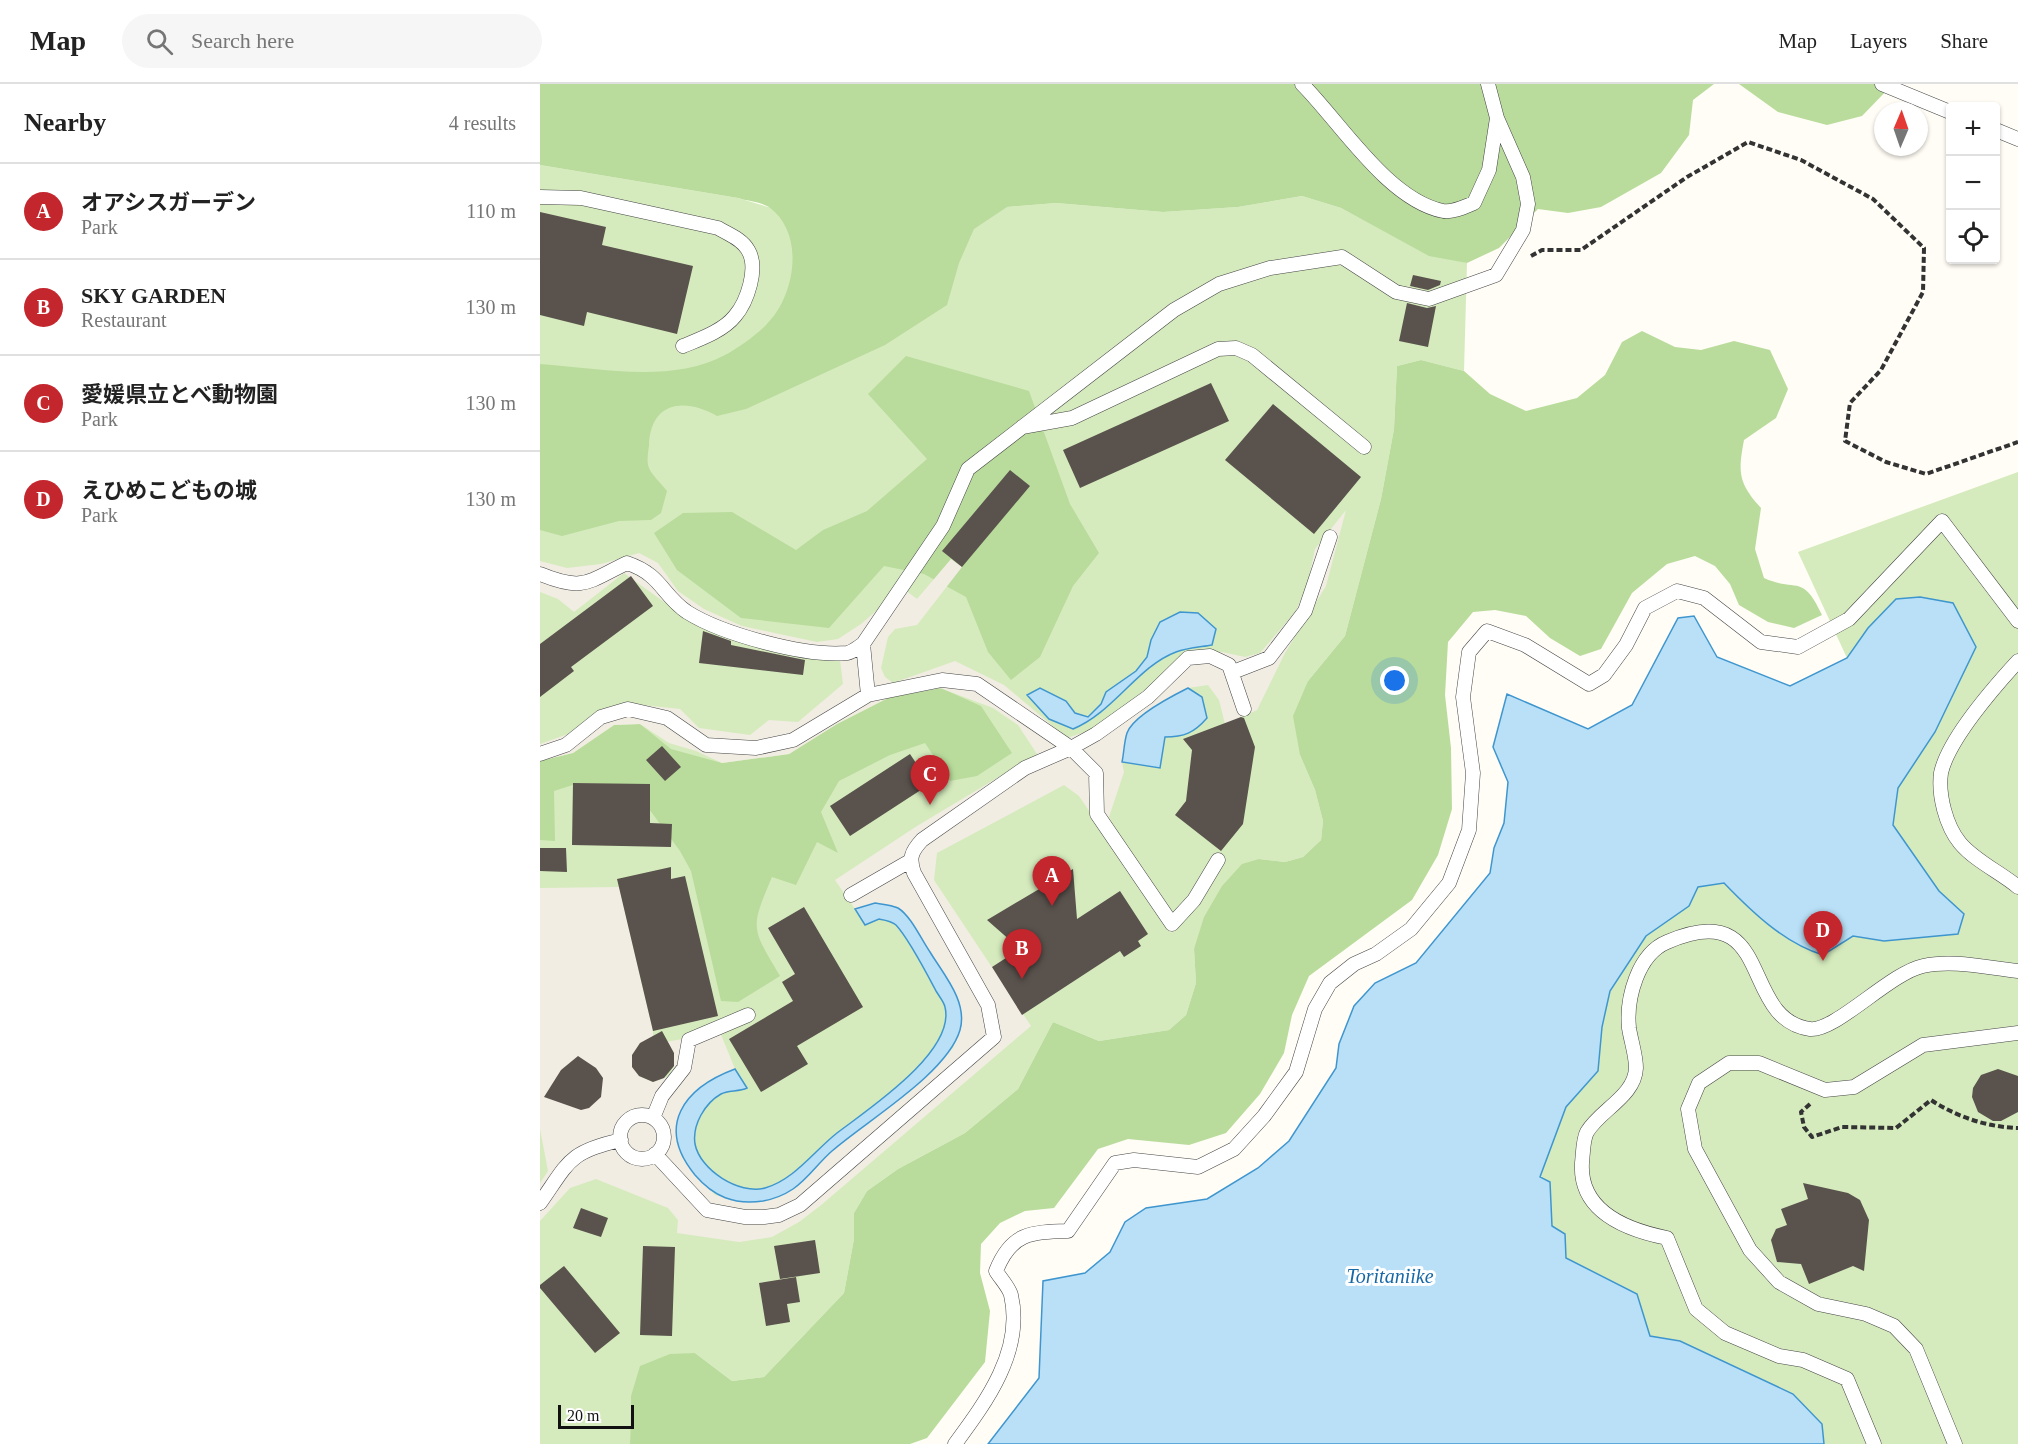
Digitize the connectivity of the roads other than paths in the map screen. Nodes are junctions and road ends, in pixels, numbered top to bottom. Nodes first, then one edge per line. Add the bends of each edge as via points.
1 (1302, 84) edge
2 (1488, 84) edge
3 (1882, 84) edge
4 (1946, 109) edge
5 (1497, 118) junction
6 (2000, 132) edge
7 (2018, 139) edge
8 (540, 197) edge
9 (682, 346) dead end
10 (1020, 427) junction
11 (1364, 447) dead end
12 (1330, 537) dead end
13 (540, 574) edge
14 (2018, 621) edge
15 (863, 644) junction
16 (2018, 661) edge
17 (1233, 672) junction
18 (868, 695) junction
19 (1244, 709) dead end
20 (1071, 748) junction
21 (540, 754) edge
22 (1218, 860) dead end
23 (910, 861) junction
24 (2018, 887) edge
25 (851, 895) dead end
26 (2018, 971) edge
27 (748, 1014) dead end
28 (2018, 1033) edge
29 (653, 1118) junction
30 (621, 1140) junction
31 (655, 1154) junction
32 (540, 1203) edge
33 (955, 1444) edge
34 (1874, 1444) edge
35 (1955, 1444) edge

1 - 5 lane via 1404,194 1445,212 1474,203 1489,170
2 - 5 lane
3 - 4 lane
5 - 10 lane via 1523,177 1528,204 1522,230 1496,275 1429,299 1396,292 1342,257 1270,267 1219,284 1174,310
6 - 7 lane
8 - 9 lane via 581,198 718,228 736,238 748,251 752,266 745,300 735,317 720,329
10 - 11 lane via 1072,418 1218,349 1236,348 1266,364
10 - 15 lane via 968,469 943,526
12 - 17 lane via 1305,611 1269,658
13 - 15 lane via 581,585 627,563 649,573 685,610 717,629 826,652 850,653
14 - 33 lane via 1942,521 1849,619 1798,647 1761,642 1704,598 1677,591 1645,608 1626,645 1604,675 1589,684 1525,645 1487,631 1469,652 1463,697 1473,773 1470,830 1449,883 1411,928 1330,983 1315,1010 1296,1072 1234,1149 1198,1167 1134,1160 1115,1163 1068,1230 1021,1236 1003,1252 996,1271 1011,1294 1012,1325 1003,1371
15 - 18 lane
16 - 24 lane via 1973,716 1949,753 1941,774 1946,819 1960,843
17 - 19 lane
17 - 20 lane via 1229,665 1209,656 1188,658 1148,697
18 - 20 lane via 942,680 977,684
18 - 21 lane via 793,740 756,748 706,745 667,718 628,709 601,717 566,745
20 - 22 lane via 1096,773 1097,814 1172,924 1194,900
20 - 23 lane via 1025,768 921,840
23 - 25 lane
23 - 31 lane via 988,1005 994,1037 800,1205 779,1215 745,1217 707,1210
26 - 34 lane via 1945,964 1922,966 1890,981 1831,1024 1813,1030 1782,1018 1742,944 1729,935 1710,932 1667,942 1652,950 1632,993 1629,1026 1636,1069 1631,1084 1587,1132 1581,1175 1588,1196 1618,1224 1668,1238 1696,1309 1725,1333 1847,1379
27 - 29 lane via 689,1040 684,1068 662,1096
28 - 35 lane via 1923,1046 1854,1087 1825,1090 1759,1063 1729,1063 1699,1083 1688,1109 1695,1149 1750,1250 1779,1282 1818,1304 1866,1314 1894,1326 1916,1349
29 - 30 lane via 631,1118 621,1129
29 - 31 lane via 663,1133 662,1146
30 - 31 lane via 631,1155 645,1158
30 - 32 lane via 574,1156

